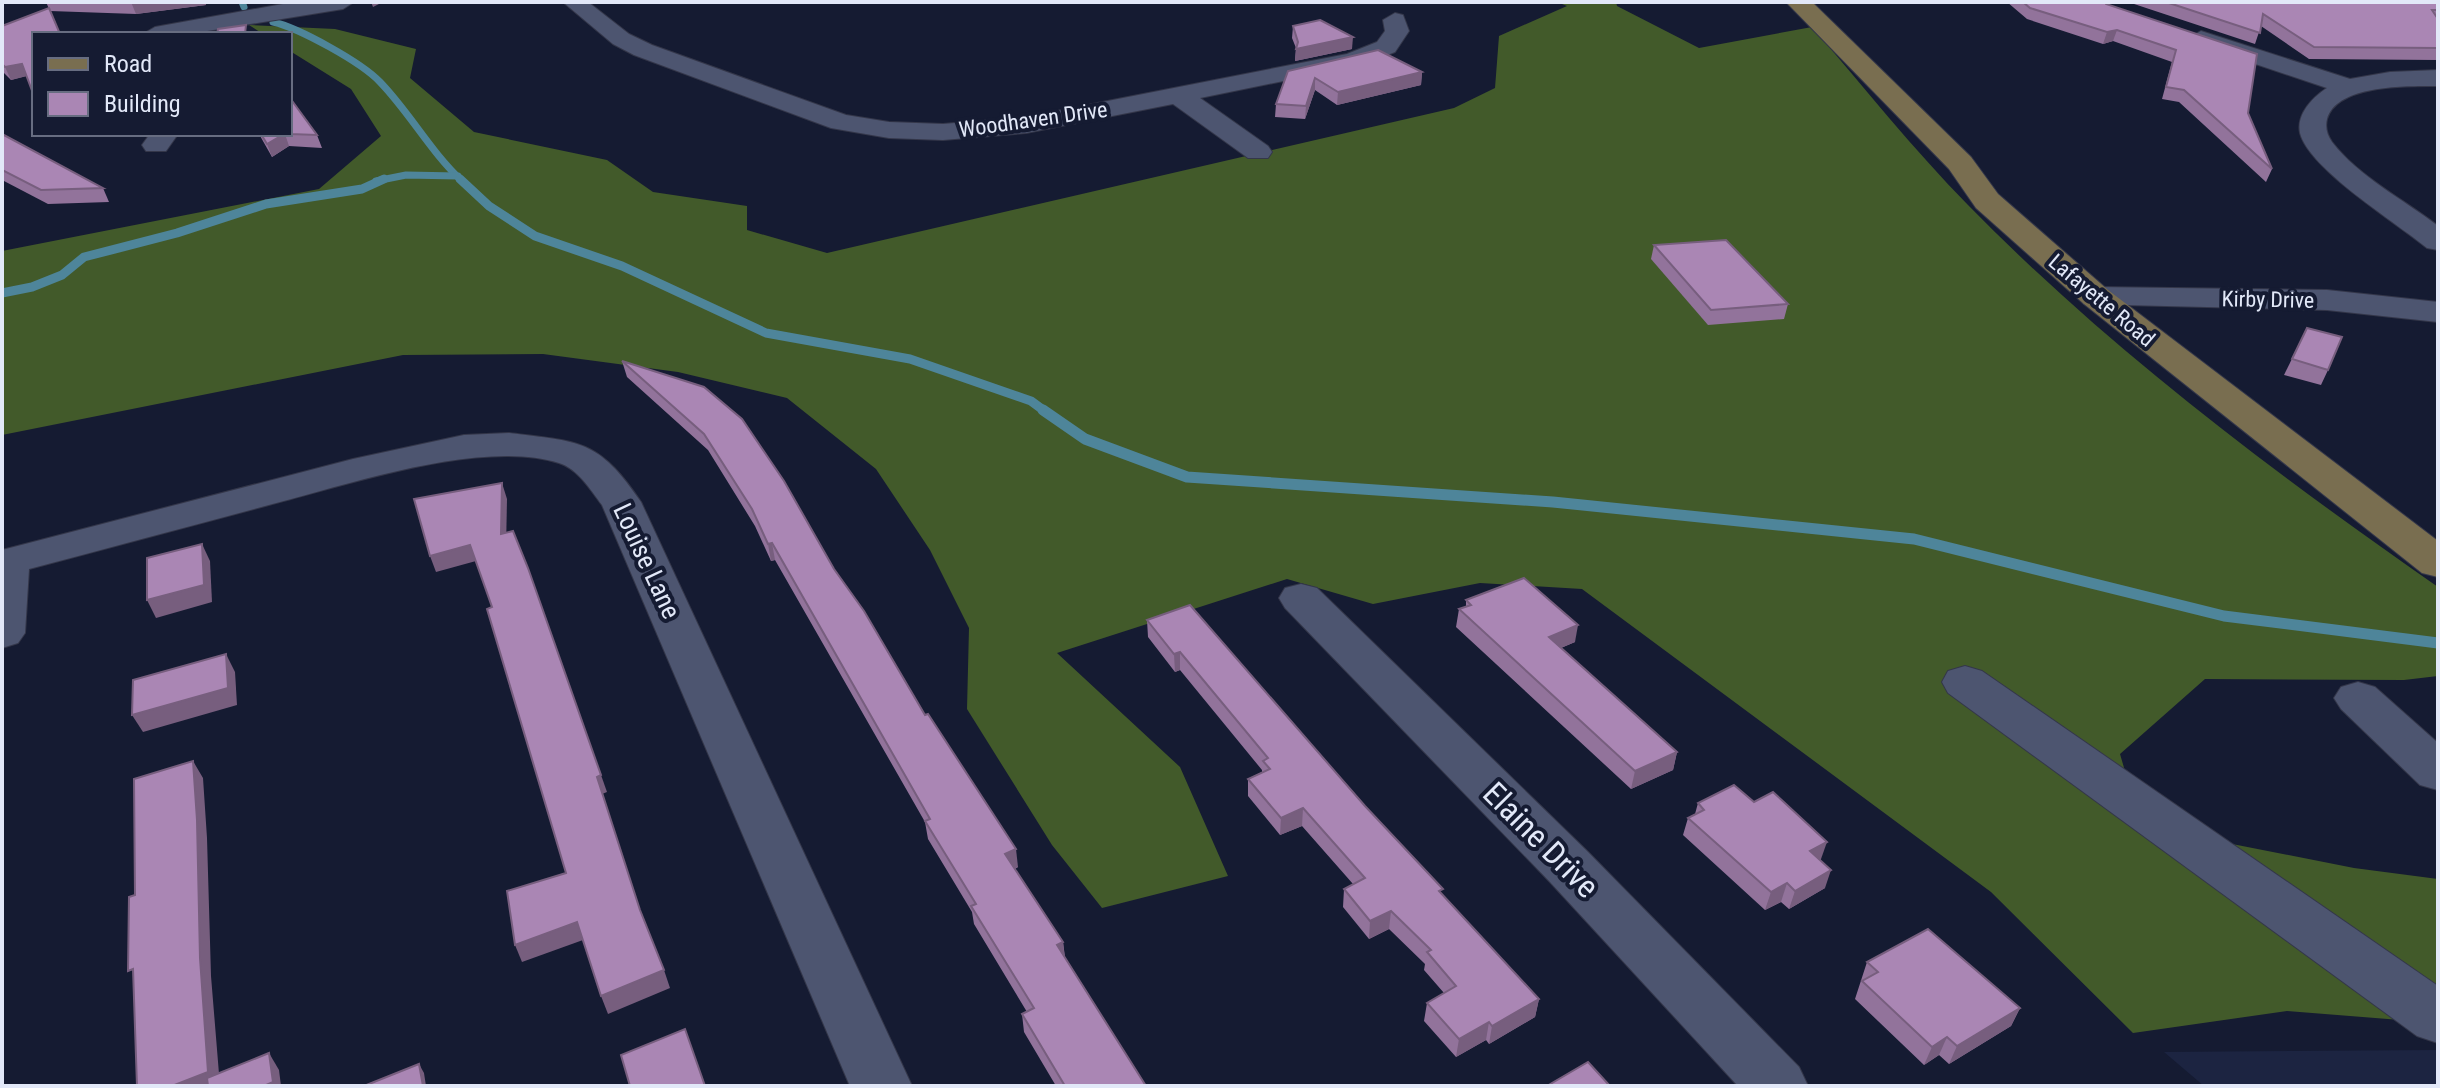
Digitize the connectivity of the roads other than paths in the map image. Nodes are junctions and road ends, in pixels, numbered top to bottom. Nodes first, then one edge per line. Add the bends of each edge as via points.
1 (343, 2) edge
2 (574, 2) edge
3 (1798, 2) edge
4 (1395, 20) dead end
5 (2182, 31) edge
6 (165, 32) edge
7 (2438, 78) edge
8 (2352, 88) junction
9 (1178, 95) junction
10 (1258, 152) dead end
11 (2402, 213) junction
12 (2438, 213) edge
13 (2438, 241) edge
14 (2096, 297) junction
15 (2438, 312) edge
16 (5, 562) edge
17 (2438, 563) edge
18 (1301, 598) dead end
19 (2, 633) edge
20 (1965, 682) dead end
21 (2358, 698) dead end
22 (2438, 772) edge
23 (2438, 1018) edge
24 (881, 1086) edge
25 (1777, 1086) edge

1 - 6 street
2 - 9 street, Woodhaven Drive via 643,50 865,126 991,130
3 - 14 main road, Lafayette Road via 1960,163 1987,201
4 - 9 street, Woodhaven Drive via 1392,41 1370,56
5 - 8 street
7 - 8 street
8 - 11 street via 2329,95 2312,127 2338,162
9 - 10 street
11 - 12 street
11 - 13 street
14 - 15 street, Kirby Drive via 2327,300
14 - 17 main road, Lafayette Road
16 - 19 street
16 - 24 street, Louise Lane via 464,447 543,447 588,462 621,502
18 - 25 street, Elaine Drive via 1569,867
20 - 23 street
21 - 22 street

